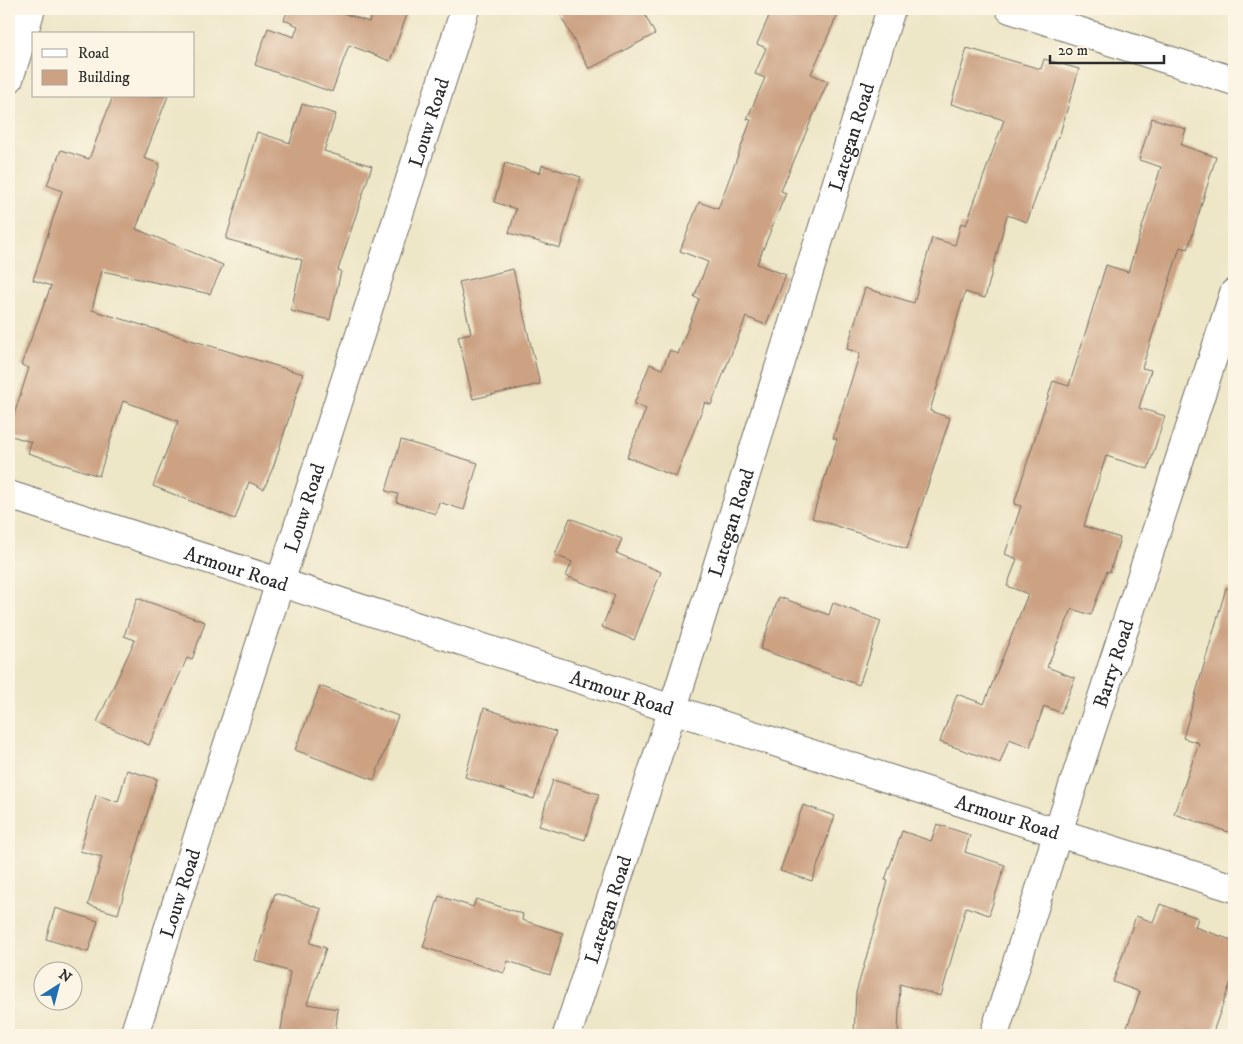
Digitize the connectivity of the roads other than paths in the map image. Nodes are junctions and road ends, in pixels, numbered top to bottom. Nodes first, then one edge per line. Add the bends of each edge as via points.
1 (31, 9) edge
2 (465, 9) edge
3 (890, 9) edge
4 (1010, 9) edge
5 (9, 79) edge
6 (1234, 81) edge
7 (1234, 293) edge
8 (9, 495) edge
9 (280, 581) junction
10 (673, 708) junction
11 (1058, 832) junction
12 (1234, 888) edge
13 (134, 1035) edge
14 (567, 1035) edge
15 (994, 1035) edge

1 - 5 street
2 - 9 street, Louw Road
3 - 10 street, Lategan Road
4 - 6 street
7 - 11 street, Barry Road
8 - 9 street, Armour Road
9 - 10 street, Armour Road
9 - 13 street, Louw Road
10 - 11 street, Armour Road
10 - 14 street, Lategan Road
11 - 12 street, Armour Road
11 - 15 street, Barry Road

